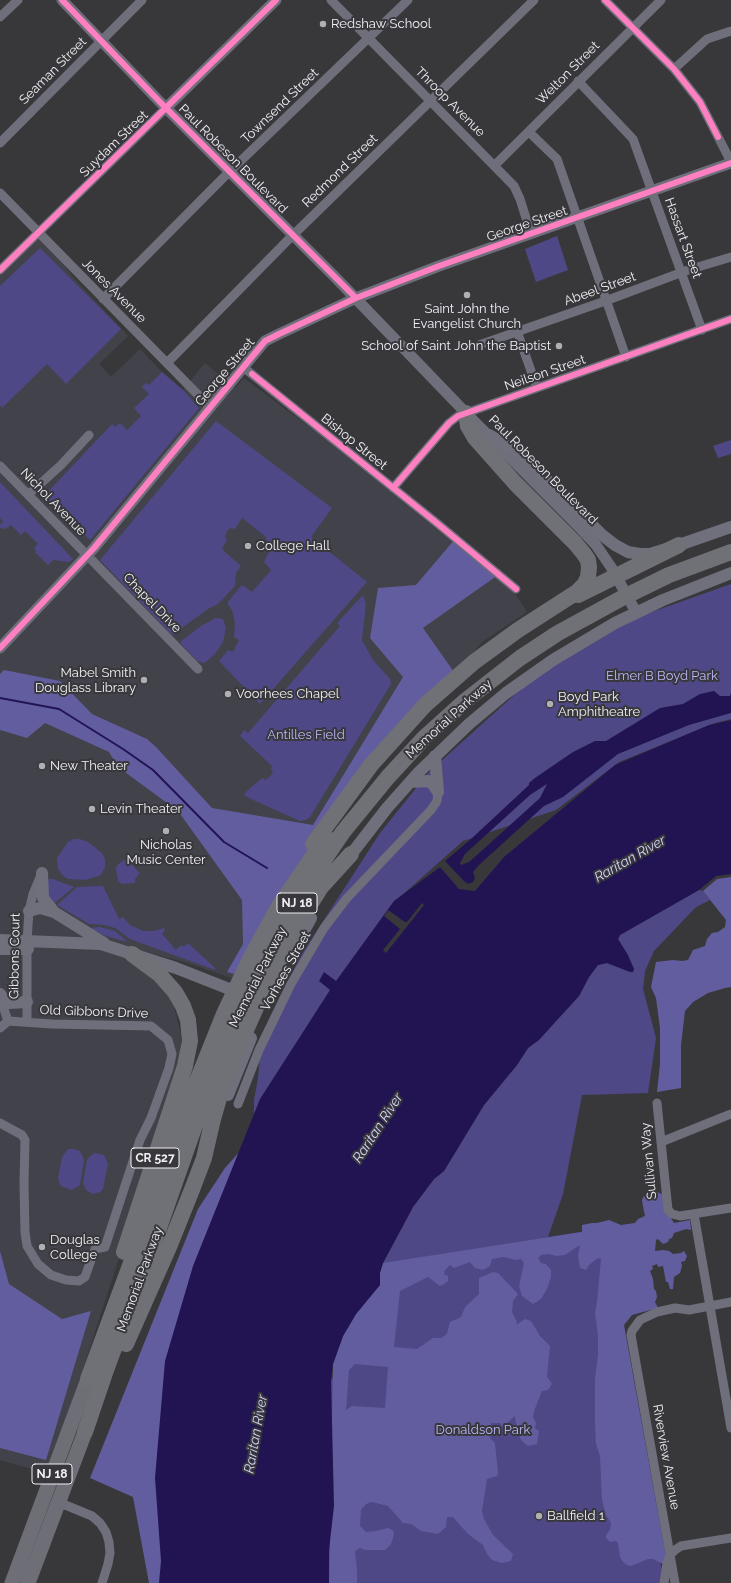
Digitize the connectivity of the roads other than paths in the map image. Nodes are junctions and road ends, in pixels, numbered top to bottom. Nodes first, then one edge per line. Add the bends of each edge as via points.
1 (18, 0) edge
2 (62, 0) edge
3 (142, 0) edge
4 (276, 0) edge
5 (331, 0) edge
6 (408, 0) edge
7 (534, 0) edge
8 (605, 0) edge
9 (661, 0) edge
10 (0, 18) edge
11 (633, 28) junction
12 (731, 31) edge
13 (369, 39) junction
14 (100, 41) junction
15 (674, 69) junction
16 (578, 82) junction
17 (431, 102) junction
18 (166, 108) junction
19 (529, 132) junction
20 (0, 143) edge
21 (731, 162) edge
22 (495, 165) junction
23 (230, 172) junction
24 (652, 192) junction
25 (0, 193) edge
26 (578, 218) junction
27 (39, 233) junction
28 (531, 234) junction
29 (293, 235) junction
30 (731, 257) edge
31 (0, 270) edge
32 (681, 273) junction
33 (356, 298) junction
34 (103, 299) junction
35 (608, 300) junction
36 (731, 319) edge
37 (702, 330) junction
38 (517, 332) junction
39 (479, 345) dead end
40 (626, 356) junction
41 (167, 363) junction
42 (244, 367) junction
43 (537, 388) junction
44 (210, 407) junction
45 (466, 413) junction
46 (89, 435) dead end
47 (489, 435) junction
48 (0, 466) edge
49 (394, 488) junction
50 (28, 496) junction
51 (731, 526) edge
52 (731, 541) edge
53 (679, 545) junction
54 (731, 552) edge
55 (87, 556) junction
56 (731, 573) edge
57 (516, 589) dead end
58 (557, 605) junction
59 (634, 608) junction
60 (0, 648) edge
61 (198, 669) dead end
62 (435, 756) junction
63 (410, 782) junction
64 (438, 792) junction
65 (351, 854) junction
66 (43, 871) joint
67 (279, 906) junction
68 (29, 911) junction
69 (54, 912) junction
70 (0, 940) edge
71 (27, 945) junction
72 (110, 948) junction
73 (0, 949) edge
74 (132, 954) junction
75 (2, 997) edge
76 (257, 1000) junction
77 (27, 1002) junction
78 (8, 1021) junction
79 (27, 1022) junction
80 (0, 1028) edge
81 (657, 1103) dead end
82 (238, 1104) dead end
83 (731, 1114) edge
84 (0, 1123) edge
85 (661, 1142) junction
86 (204, 1158) junction
87 (731, 1208) edge
88 (694, 1214) junction
89 (731, 1302) edge
90 (710, 1306) junction
91 (88, 1379) junction
92 (731, 1428) edge
93 (85, 1432) junction
94 (58, 1502) junction
95 (731, 1538) edge
96 (670, 1555) junction
97 (12, 1583) edge
98 (28, 1583) edge
99 (102, 1583) edge
100 (664, 1583) edge
101 (675, 1583) edge

1 - 10 street
2 - 14 street, Paul Robeson Boulevard
3 - 14 street, Seaman Street
4 - 18 street, Suydam Street
5 - 13 street, Throop Avenue
6 - 13 street, Townsend Street
7 - 17 street, Redmond Street
8 - 11 street
9 - 11 street, Welton Street
11 - 15 street
11 - 16 street, Welton Street
12 - 15 street via 707,39
13 - 17 street, Throop Avenue
13 - 23 street, Townsend Street
14 - 18 street, Paul Robeson Boulevard
14 - 20 street, Seaman Street
15 - 21 street via 700,102
16 - 19 street, Welton Street
16 - 24 street, Hassart Street via 633,139
17 - 22 street, Throop Avenue
17 - 29 street, Redmond Street
18 - 23 street, Paul Robeson Boulevard
18 - 27 street, Suydam Street
19 - 22 street, Welton Street
19 - 26 street via 558,159
21 - 24 street, George Street
22 - 28 street, Throop Avenue via 514,186
23 - 29 street, Paul Robeson Boulevard
23 - 34 street, Townsend Street
24 - 26 street, George Street
24 - 32 street, Hassart Street
25 - 27 street, Jones Avenue
26 - 28 street, George Street
26 - 35 street
27 - 31 street, Suydam Street
27 - 34 street, Jones Avenue
28 - 33 street, George Street
29 - 33 street, Paul Robeson Boulevard
29 - 41 street, Redmond Street
30 - 32 street, Abeel Street
32 - 35 street, Abeel Street
32 - 37 street, Hassart Street
33 - 42 street, George Street via 265,341
33 - 45 street, Paul Robeson Boulevard
34 - 41 street, Jones Avenue
35 - 38 street, Abeel Street
35 - 40 street
36 - 37 street, Neilson Street
37 - 40 street, Neilson Street
38 - 39 street, Abeel Street
38 - 43 street
40 - 43 street, Neilson Street
41 - 44 street, Jones Avenue
42 - 44 street, George Street
42 - 49 street, Bishop Street
43 - 45 street, Neilson Street
44 - 55 street, George Street
45 - 47 street, Paul Robeson Boulevard
45 - 49 street, Neilson Street via 449,423
45 - 58 highway via 468,426 475,438 586,557 589,574 585,584
46 - 50 street
47 - 53 main road via 520,454 602,535 620,548 643,555
47 - 59 street, Paul Robeson Boulevard via 596,545
48 - 50 street, Nichol Avenue
49 - 57 street, Bishop Street
50 - 55 street, Nichol Avenue
51 - 53 main road
52 - 67 highway, Memorial Parkway / NJ 18 via 650,572 598,597 544,628 479,676 427,721 382,767 332,828
53 - 58 highway
54 - 93 highway, Memorial Parkway / NJ 18 via 669,575 622,598 520,658 470,697 424,738 343,832 281,930 252,984 230,1033
55 - 60 street, George Street
55 - 61 street, Chapel Drive
56 - 59 main road
58 - 67 highway via 474,662 407,724 371,765 330,820 299,866
59 - 62 main road via 531,674 480,714
62 - 63 main road
62 - 64 main road
63 - 64 main road via 428,781
63 - 65 main road via 386,808
64 - 82 street, Vorhees Street via 437,801 431,810 347,898 324,928 290,984 259,1050
65 - 76 highway via 321,887 293,932
65 - 86 main road via 312,915 280,975 244,1053
66 - 68 street, Gibbons Court
66 - 69 main road via 43,898
67 - 91 highway, Memorial Parkway / NJ 18 via 241,976 211,1044
68 - 69 main road via 40,908
68 - 71 street, Gibbons Court
69 - 72 main road
70 - 71 main road
71 - 72 main road via 101,944
71 - 73 main road
71 - 77 street, Gibbons Court
72 - 74 main road
74 - 76 main road via 176,968
74 - 91 highway, CR 527 via 163,979 179,999 188,1020 189,1048 98,1326
75 - 77 main road via 9,1003
75 - 78 street, Gibbons Court
76 - 86 highway via 222,1088
77 - 79 street, Gibbons Court
78 - 79 street, Old Gibbons Drive
78 - 80 street
79 - 84 street, Old Gibbons Drive via 151,1026 168,1040 172,1054 151,1118 140,1140 105,1247 95,1249 86,1277 79,1281 51,1275 38,1264 27,1246 24,1183 26,1140
81 - 85 street, Sullivan Way
83 - 85 street
85 - 88 street, Sullivan Way via 667,1207 672,1214
86 - 93 highway via 158,1272
87 - 88 street
88 - 90 street
89 - 90 street
90 - 92 street
90 - 96 street, Riverview Avenue via 689,1310 675,1308 654,1313 640,1320 631,1335
91 - 97 highway, NJ 18
93 - 94 highway, NJ 18
94 - 98 highway, NJ 18
94 - 99 street via 92,1516 106,1532 110,1553
95 - 96 street via 681,1546
96 - 100 street
96 - 101 street, Riverview Avenue

